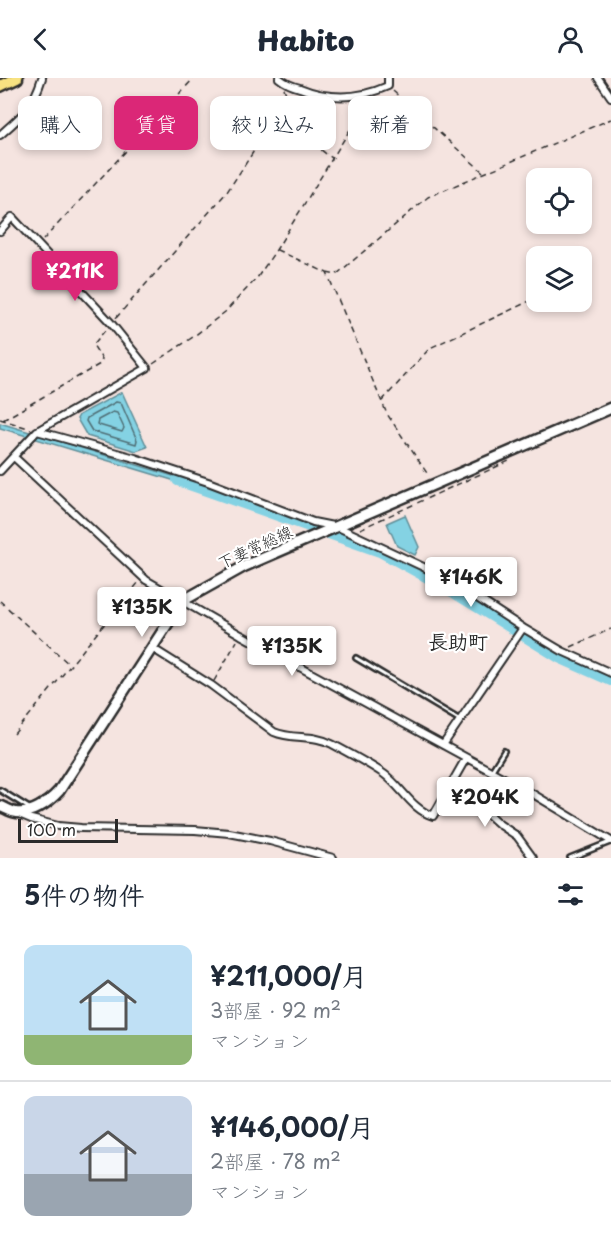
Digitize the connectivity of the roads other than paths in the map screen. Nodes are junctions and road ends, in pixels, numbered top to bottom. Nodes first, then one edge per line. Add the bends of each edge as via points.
1 (17, 78) edge
2 (42, 78) edge
3 (388, 78) edge
4 (598, 78) edge
5 (281, 80) edge
6 (0, 86) edge
7 (611, 97) edge
8 (0, 135) edge
9 (0, 231) edge
10 (611, 408) edge
11 (36, 431) junction
12 (14, 457) junction
13 (0, 471) edge
14 (334, 528) junction
15 (182, 602) junction
16 (523, 628) junction
17 (152, 648) junction
18 (356, 658) dead end
19 (611, 673) edge
20 (461, 721) junction
21 (443, 745) junction
22 (504, 751) dead end
23 (466, 758) junction
24 (491, 772) junction
25 (451, 784) junction
26 (0, 790) edge
27 (0, 806) edge
28 (32, 810) junction
29 (16, 813) junction
30 (611, 841) edge
31 (333, 858) edge
32 (533, 858) edge
33 (570, 858) edge

1 - 6 highway
2 - 8 street via 35,99
3 - 5 street via 388,86 364,95 342,97 308,92
4 - 7 street
9 - 11 street via 12,217 111,323 147,368
10 - 14 main road, 下妻常総線
11 - 12 street
11 - 14 street via 135,458
12 - 13 street
12 - 15 street via 143,577
14 - 15 main road, 下妻常総線 via 245,566
14 - 16 street via 434,572
15 - 17 main road, 下妻常総線
15 - 21 street
16 - 19 street
16 - 20 street
17 - 25 street via 274,732 321,739 384,774 428,814 433,816
17 - 28 main road, 下妻常総線 via 59,791 49,802
18 - 20 lane
20 - 21 street
21 - 23 street
22 - 24 lane
23 - 24 street
23 - 25 street
24 - 30 street
25 - 32 street via 517,836
26 - 28 lane
27 - 29 main road
28 - 29 main road, 下妻常総線
29 - 31 street via 58,826 203,830 248,836
30 - 33 lane

